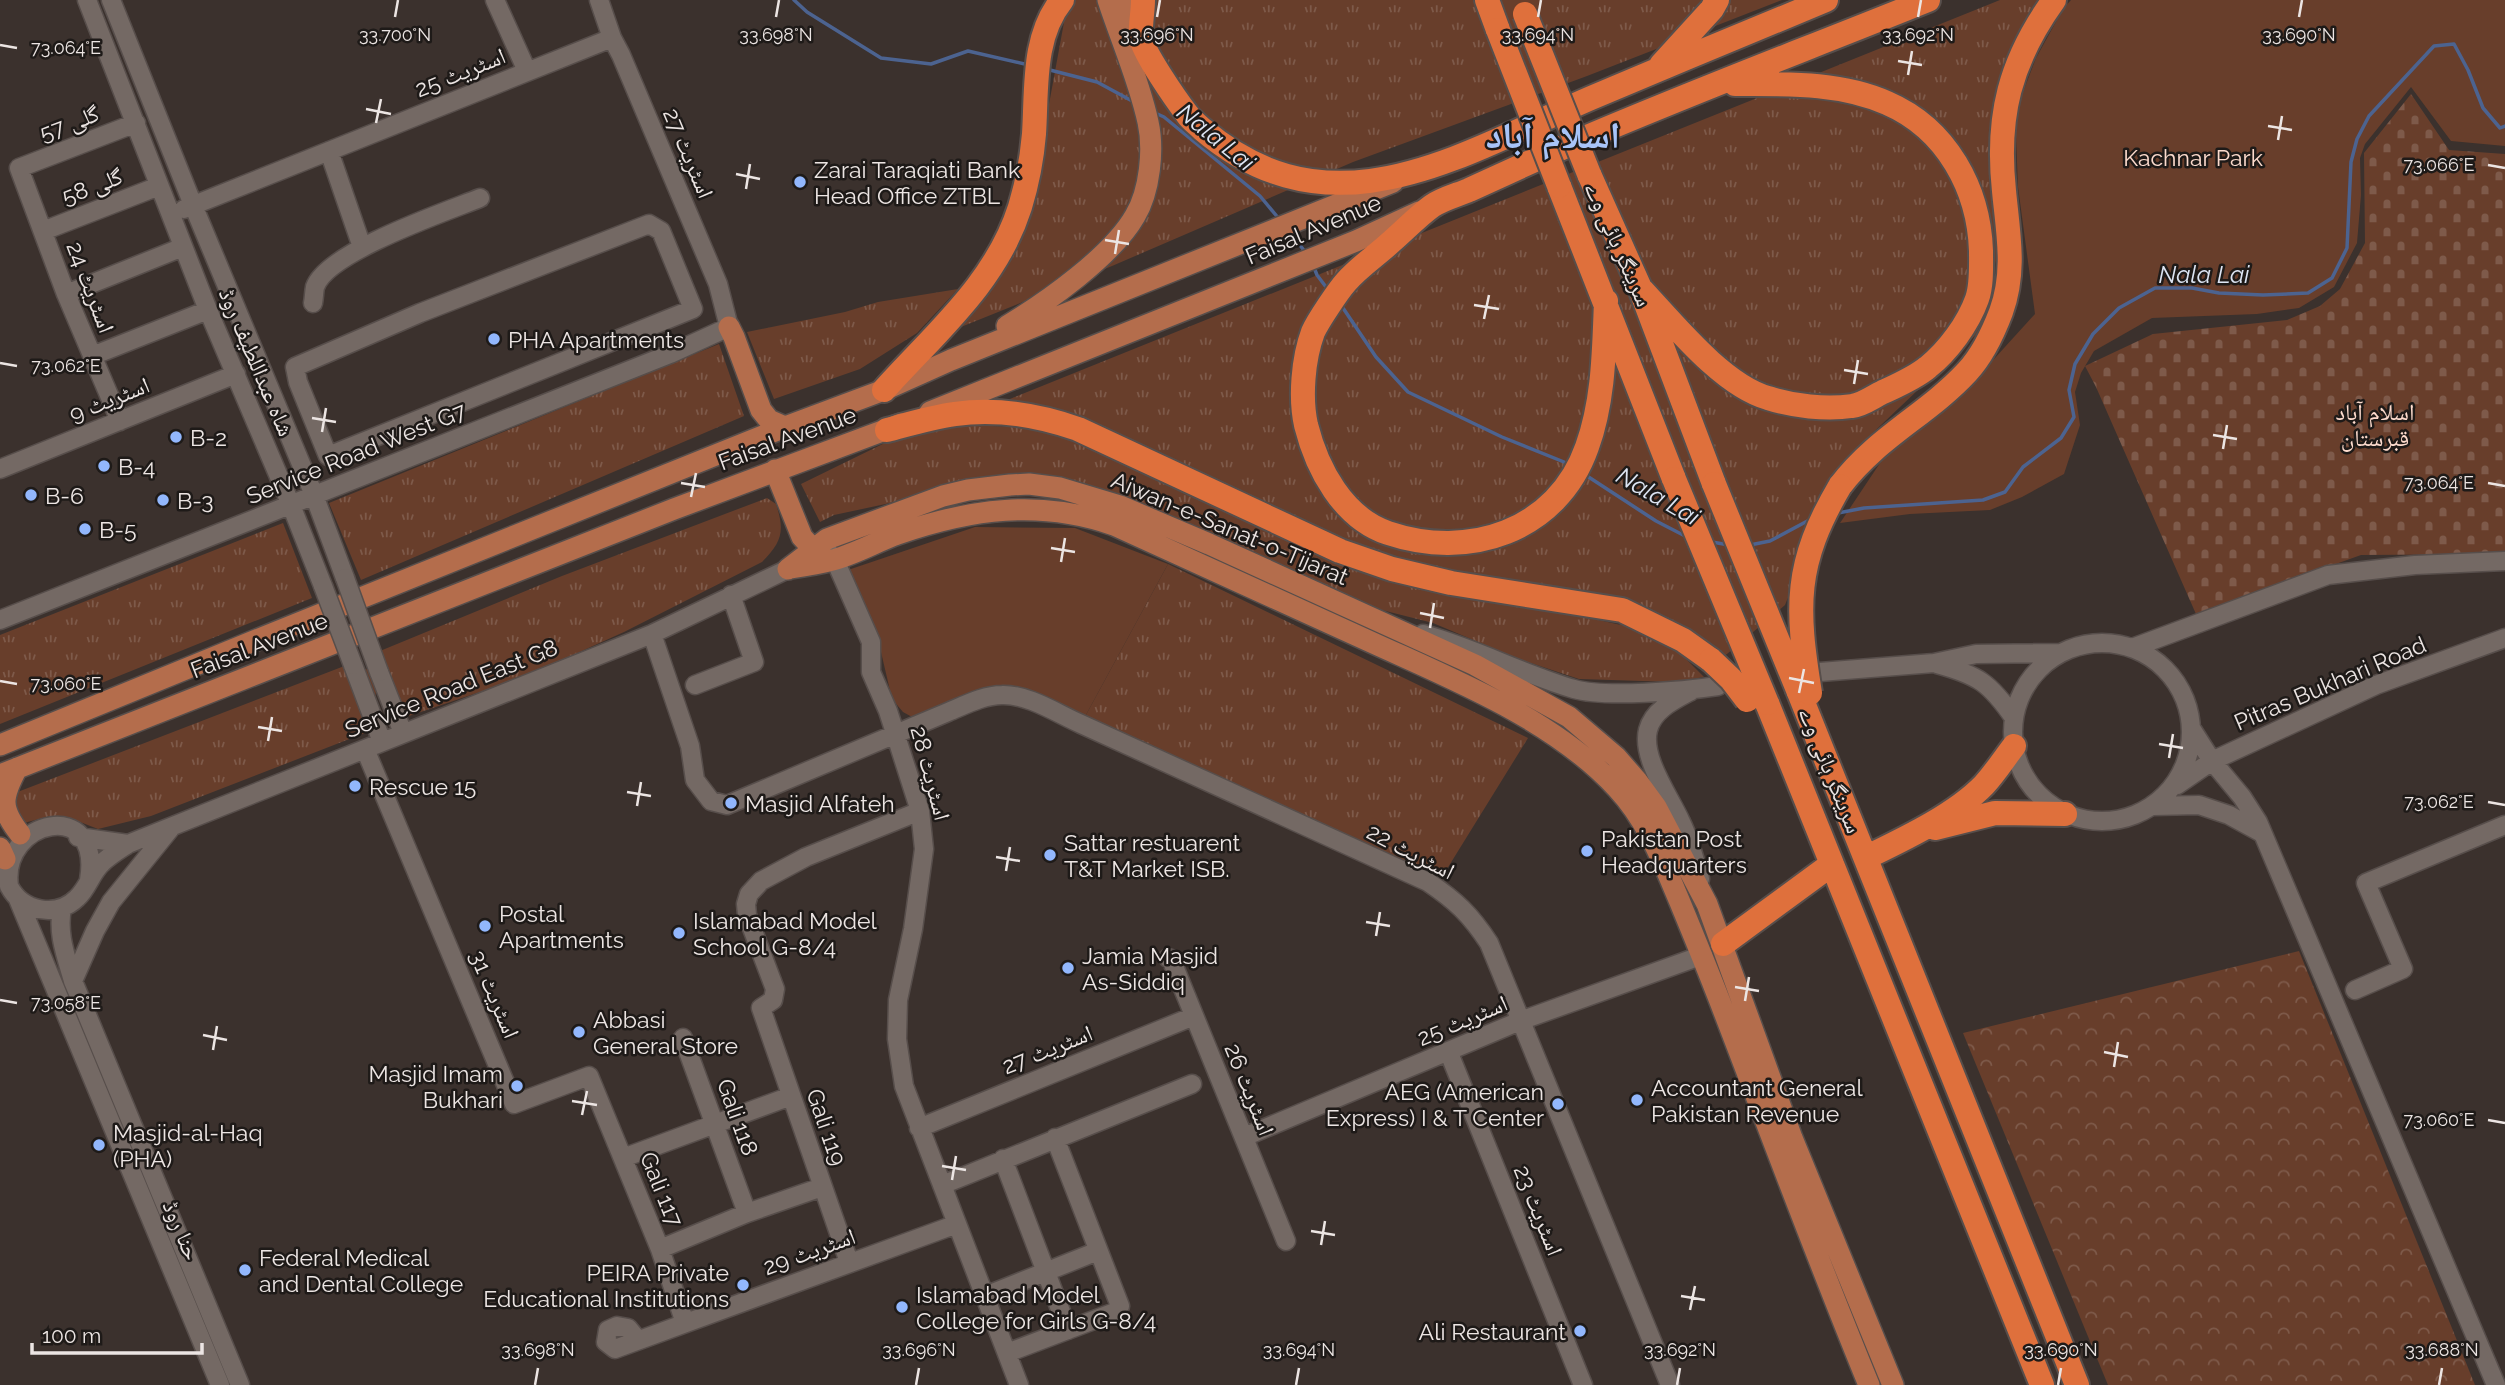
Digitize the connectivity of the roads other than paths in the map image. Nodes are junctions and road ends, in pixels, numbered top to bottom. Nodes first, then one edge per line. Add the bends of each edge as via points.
1 (87, 0) edge
2 (495, 0) edge
3 (598, 0) edge
4 (1062, 0) edge
5 (1108, 0) edge
6 (1125, 0) edge
7 (1143, 0) edge
8 (1487, 0) edge
9 (1717, 0) edge
10 (1826, 0) edge
11 (1928, 0) edge
12 (2054, 0) edge
13 (114, 6) edge
14 (1522, 7) edge
15 (612, 38) junction
16 (1131, 38) junction
17 (1656, 70) junction
18 (527, 71) junction
19 (1721, 84) junction
20 (136, 123) junction
21 (329, 151) junction
22 (19, 168) joint
23 (1420, 172) junction
24 (159, 186) junction
25 (480, 198) dead end
26 (193, 205) junction
27 (1433, 205) junction
28 (171, 214) junction
29 (43, 231) junction
30 (183, 247) junction
31 (362, 247) junction
32 (705, 254) junction
33 (676, 267) junction
34 (1640, 289) junction
35 (66, 294) junction
36 (1606, 301) junction
37 (313, 303) dead end
38 (208, 310) junction
39 (729, 327) junction
40 (92, 356) junction
41 (951, 360) junction
42 (236, 374) junction
43 (884, 390) junction
44 (311, 414) junction
45 (120, 421) junction
46 (284, 425) junction
47 (785, 427) junction
48 (887, 430) junction
49 (748, 442) junction
50 (0, 469) edge
51 (775, 470) junction
52 (314, 495) junction
53 (291, 505) junction
54 (892, 526) junction
55 (824, 554) junction
56 (2505, 561) edge
57 (788, 569) joint
58 (732, 595) junction
59 (1, 615) edge
60 (1378, 622) junction
61 (652, 634) junction
62 (2505, 638) edge
63 (2132, 648) junction
64 (2060, 653) junction
65 (1934, 663) junction
66 (695, 685) dead end
67 (1809, 685) junction
68 (1717, 686) dead end
69 (1694, 689) junction
70 (1536, 697) junction
71 (1757, 701) junction
72 (1525, 716) junction
73 (2014, 718) junction
74 (2191, 728) junction
75 (403, 733) junction
76 (895, 734) junction
77 (0, 746) edge
78 (374, 746) junction
79 (2014, 746) junction
80 (2212, 761) junction
81 (9, 771) edge
82 (2171, 789) junction
83 (2152, 806) junction
84 (920, 811) junction
85 (2065, 814) junction
86 (2505, 825) edge
87 (172, 826) junction
88 (2262, 833) junction
89 (20, 834) junction
90 (1914, 834) junction
91 (78, 837) junction
92 (128, 844) junction
93 (1867, 858) junction
94 (2, 860) edge
95 (1832, 864) junction
96 (89, 880) junction
97 (10, 895) edge
98 (1707, 904) junction
99 (62, 908) junction
100 (1713, 950) junction
101 (1168, 958) dead end
102 (73, 981) junction
103 (2355, 990) dead end
104 (1194, 1016) junction
105 (1520, 1021) junction
106 (683, 1038) dead end
107 (1449, 1053) junction
108 (589, 1076) joint
109 (1192, 1084) dead end
110 (791, 1096) junction
111 (714, 1123) junction
112 (919, 1128) junction
113 (1244, 1137) junction
114 (1055, 1138) junction
115 (623, 1158) junction
116 (1003, 1159) junction
117 (942, 1185) junction
118 (822, 1187) junction
119 (747, 1213) junction
120 (957, 1224) junction
121 (1286, 1241) dead end
122 (660, 1249) junction
123 (1098, 1251) junction
124 (849, 1262) junction
125 (1046, 1272) junction
126 (985, 1296) junction
127 (214, 1323) junction
128 (685, 1323) junction
129 (197, 1329) junction
130 (1068, 1330) junction
131 (637, 1339) dead end
132 (1007, 1353) junction
133 (220, 1385) edge
134 (240, 1385) edge
135 (1019, 1385) edge
136 (1583, 1385) edge
137 (1670, 1385) edge
138 (1869, 1385) edge
139 (1893, 1385) edge
140 (2042, 1385) edge
141 (2077, 1385) edge
142 (2496, 1385) edge

1 - 20 street, شاہ عبداللطیف روڈ
2 - 18 street
3 - 15 street, اسٹریٹ 27
4 - 43 highway via 1046,30 1038,60 1034,135 1020,207 1004,248 961,309
5 - 16 main road
6 - 16 main road
7 - 16 highway
8 - 36 highway, سرینگر ہائی وے, bridge
9 - 17 highway
10 - 17 highway
11 - 19 highway
12 - 67 highway, bridge via 2017,63 2005,104 2002,167 2011,268 2002,309 1968,371 1868,453 1840,486 1811,547 1801,588 1801,637
13 - 26 street, شاہ عبداللطیف روڈ
14 - 34 highway, سرینگر ہائی وے, bridge
15 - 18 street, اسٹریٹ 25
15 - 32 street, اسٹریٹ 27
16 - 23 highway via 1188,117 1223,147 1266,170 1328,183 1370,182
16 - 41 main road via 1150,150 1136,214 1118,240 1045,303
17 - 23 highway
18 - 21 street, اسٹریٹ 25
19 - 27 highway
19 - 34 highway via 1812,85 1857,93 1923,122 1967,182 1980,226 1978,298 1960,331 1927,368 1855,406 1812,406 1767,398 1732,379
20 - 22 street, گلی 57
20 - 24 street, شاہ عبداللطیف روڈ
21 - 26 street, اسٹریٹ 25
21 - 31 street
22 - 29 street, اسٹریٹ 24
23 - 41 main road, Faisal Avenue
24 - 28 street, شاہ عبداللطیف روڈ
24 - 29 street, گلی 58
25 - 31 street
26 - 28 street, اسٹریٹ 25
26 - 46 street, شاہ عبداللطیف روڈ
27 - 36 highway via 1345,282 1313,332 1304,376 1304,416 1312,451 1352,511 1383,531 1430,543 1482,541 1517,528 1557,497 1587,450 1600,396
27 - 48 main road, Faisal Avenue via 1356,241
28 - 30 street, شاہ عبداللطیف روڈ
29 - 35 street, اسٹریٹ 24
30 - 35 street
30 - 38 street, شاہ عبداللطیف روڈ
31 - 37 street via 326,272 316,286
32 - 33 street
32 - 39 street, اسٹریٹ 27
33 - 44 street via 693,309 328,456
33 - 44 street via 661,231 649,224 420,313 295,367
34 - 67 highway, سرینگر ہائی وے, bridge via 1714,484
35 - 40 street, اسٹریٹ 24
36 - 71 highway, سرینگر ہائی وے, bridge
38 - 40 street
38 - 42 street, شاہ عبداللطیف روڈ
39 - 47 main road via 761,410 769,420
39 - 49 main road via 753,410
39 - 52 street, Service Road West G7
40 - 45 street, اسٹریٹ 24
41 - 43 main road, Faisal Avenue
42 - 45 street, اسٹریٹ 9
42 - 53 street, شاہ عبداللطیف روڈ
43 - 47 main road, Faisal Avenue
44 - 46 street
45 - 50 street, اسٹریٹ 9
46 - 52 street, شاہ عبداللطیف روڈ
47 - 49 main road, Faisal Avenue
48 - 51 main road, Faisal Avenue
48 - 71 highway, bridge via 956,414 1045,418 1340,551 1392,569 1622,610 1683,640
49 - 77 main road, Faisal Avenue
51 - 55 main road via 802,537
51 - 81 main road, Faisal Avenue
52 - 53 street, Service Road West G7
52 - 75 street, شاہ عبداللطیف روڈ, bridge
53 - 59 street, Service Road West G7
53 - 78 street, شاہ عبداللطیف روڈ, bridge via 353,664
54 - 55 main road, Aiwan-e-Sanat-o-Tijarat via 827,539
54 - 60 main road, Aiwan-e-Sanat-o-Tijarat via 943,496 968,490 1028,484 1060,488 1120,506
54 - 72 main road, Aiwan-e-Sanat-o-Tijarat via 1012,508 1085,515
55 - 57 main road, Aiwan-e-Sanat-o-Tijarat
55 - 76 street, اسٹریٹ 28 via 871,642 872,672
56 - 63 street via 2328,575
57 - 58 street, Service Road East G8
58 - 61 street, Service Road East G8
58 - 66 street via 754,663
60 - 69 street via 1457,643 1576,690
60 - 70 main road, Aiwan-e-Sanat-o-Tijarat
61 - 75 street, Service Road East G8
61 - 76 street, اسٹریٹ 22 via 690,746 695,780 711,801 727,805
62 - 80 street, Pitras Bukhari Road via 2376,685
63 - 64 street via 2095,643
63 - 74 street via 2158,662 2178,685
64 - 65 street via 1976,654
64 - 73 street via 2030,680
65 - 67 street
65 - 73 street via 1973,675 1999,696
67 - 93 highway, سرینگر ہائی وے via 1816,736
68 - 69 street
69 - 98 street via 1660,710 1646,740 1690,843
70 - 72 main road
70 - 98 main road, Aiwan-e-Sanat-o-Tijarat via 1590,734 1637,781 1656,807
71 - 95 highway, سرینگر ہائی وے via 1786,748
72 - 100 main road, Aiwan-e-Sanat-o-Tijarat via 1572,747 1635,810
73 - 79 street
74 - 80 street
74 - 82 street via 2187,761
75 - 78 street, Service Road East G8
76 - 84 street, اسٹریٹ 28
76 - 105 street, اسٹریٹ 22 via 979,699 1003,695 1028,700 1428,882 1471,915 1489,943
78 - 87 street, Service Road East G8
78 - 108 street, اسٹریٹ 31 via 514,1104
79 - 85 street via 2023,774 2041,797
79 - 90 highway via 1982,786
80 - 82 street, Pitras Bukhari Road
80 - 88 street via 2250,809
81 - 89 main road via 1,812
82 - 83 street
83 - 85 street via 2129,818 2103,822
83 - 88 street via 2199,805
84 - 110 street, Gali 119 via 806,857 761,881 749,894 747,915 775,989 774,1000 761,1007
84 - 112 street, اسٹریٹ 28 via 924,849 898,1000 897,1039 904,1086
85 - 90 highway via 1995,813
86 - 103 street via 2366,883 2403,969
87 - 92 street, Service Road East G8
87 - 102 street via 111,902
88 - 142 street
89 - 91 street via 50,824
89 - 94 street
90 - 93 highway
91 - 92 street
91 - 96 street via 90,860
92 - 96 street, Service Road East G8 via 100,864
93 - 141 highway, سرینگر ہائی وے
94 - 97 street
95 - 100 highway
95 - 140 highway, سرینگر ہائی وے
96 - 99 street via 79,897
97 - 99 street via 39,910
97 - 129 street, حنا روڈ
98 - 100 main road, Aiwan-e-Sanat-o-Tijarat
99 - 102 street, حنا روڈ via 61,940
100 - 105 street, اسٹریٹ 25
100 - 138 main road, Aiwan-e-Sanat-o-Tijarat via 1825,1279
100 - 139 main road, Aiwan-e-Sanat-o-Tijarat
101 - 104 street, اسٹریٹ 26
102 - 127 street, حنا روڈ
104 - 112 street, اسٹریٹ 27
104 - 113 street, اسٹریٹ 26
105 - 107 street, اسٹریٹ 25
105 - 137 street, اسٹریٹ 22
106 - 111 street, Gali 118
107 - 113 street, اسٹریٹ 25
107 - 136 street, اسٹریٹ 23
108 - 115 street, Gali 117
109 - 114 street
110 - 111 street
110 - 118 street, Gali 119
111 - 115 street
111 - 119 street, Gali 118
112 - 117 street, اسٹریٹ 28
113 - 121 street, اسٹریٹ 26
114 - 116 street
114 - 123 street
115 - 122 street, Gali 117
116 - 117 street
116 - 125 street
117 - 120 street, اسٹریٹ 28
118 - 119 street
118 - 124 street, Gali 119
119 - 122 street
120 - 124 street, اسٹریٹ 29
120 - 126 street, اسٹریٹ 28
122 - 128 street, Gali 117
123 - 125 street
123 - 130 street via 1119,1309
124 - 128 street, اسٹریٹ 29
125 - 126 street
125 - 130 street
126 - 132 street, اسٹریٹ 28
127 - 129 street
127 - 134 street, حنا روڈ
128 - 131 street, اسٹریٹ 29 via 615,1349 606,1342 608,1330 617,1326 628,1328
129 - 133 street, حنا روڈ
130 - 132 street
132 - 135 street, اسٹریٹ 28

